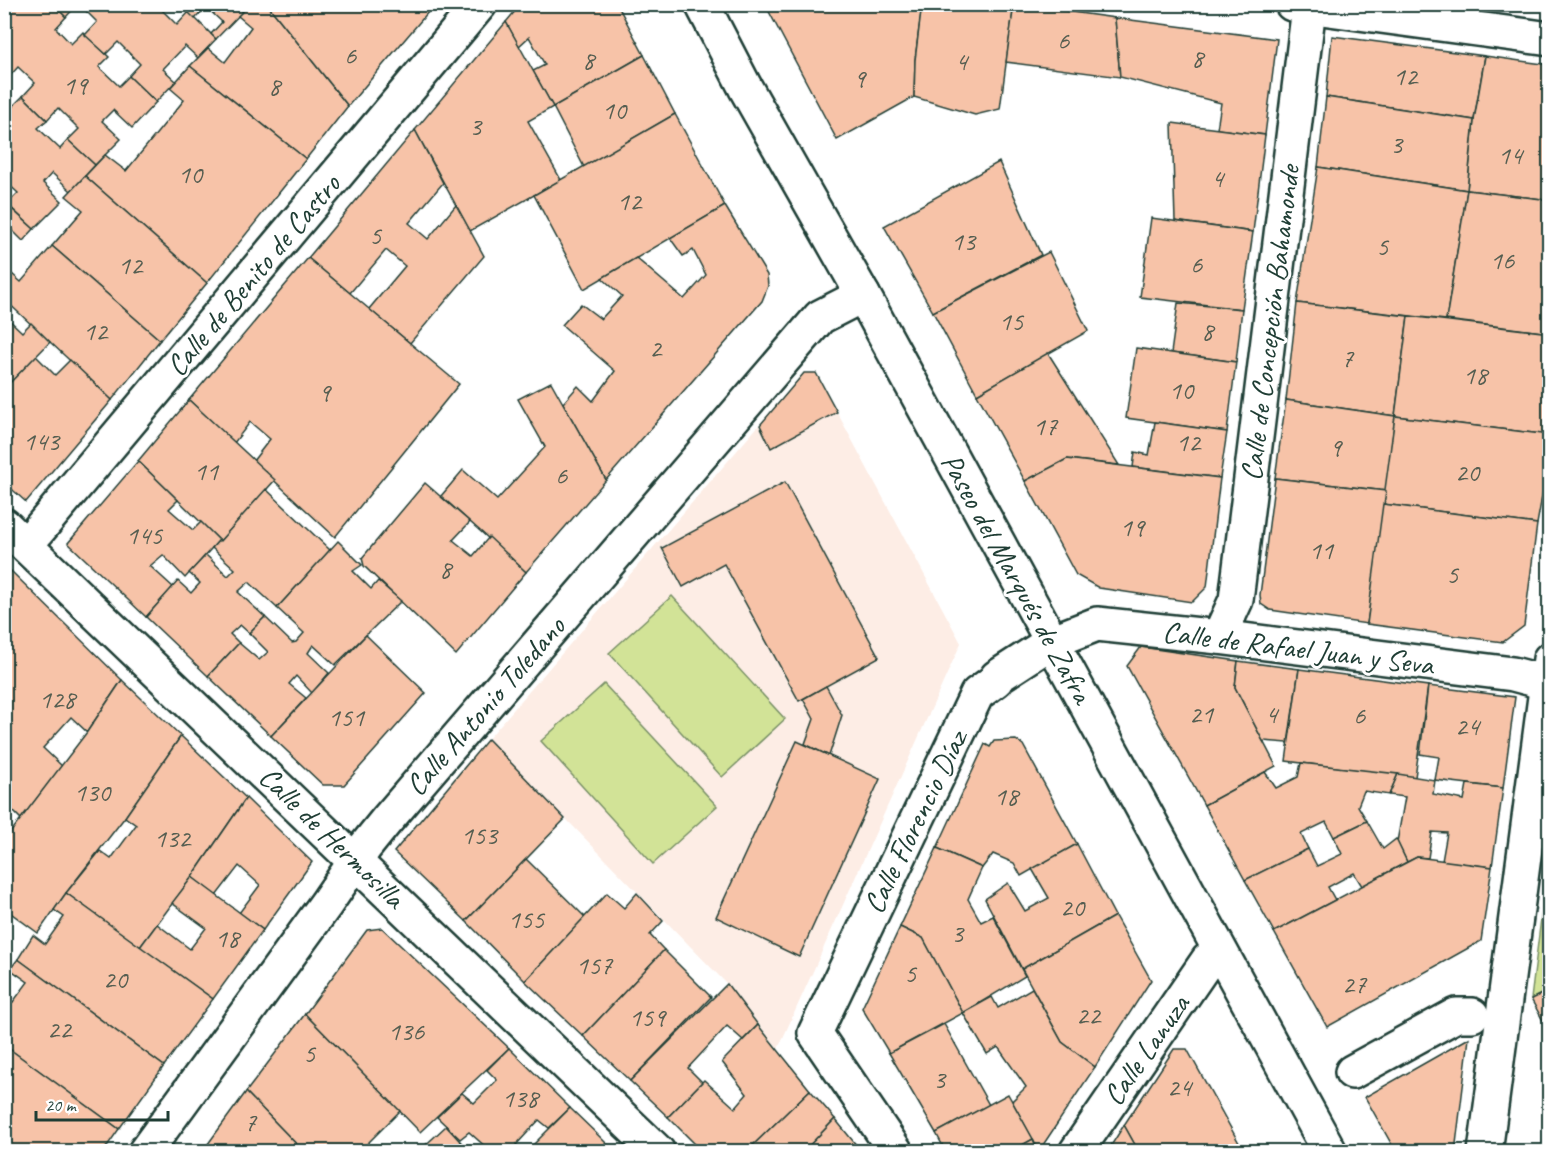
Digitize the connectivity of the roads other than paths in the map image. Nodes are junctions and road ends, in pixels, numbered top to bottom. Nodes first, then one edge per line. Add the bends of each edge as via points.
1 (480, 4) edge
2 (702, 4) edge
3 (1301, 6) edge
4 (1550, 39) edge
5 (863, 295) junction
6 (15, 535) edge
7 (1219, 637) junction
8 (1052, 642) junction
9 (1548, 672) edge
10 (356, 860) junction
11 (1220, 952) junction
12 (1472, 1015) dead end
13 (1352, 1072) dead end
14 (145, 1152) edge
15 (658, 1152) edge
16 (896, 1152) edge
17 (1076, 1152) edge
18 (1330, 1152) edge
19 (1485, 1152) edge

1 - 6 street, Calle de Benito de Castro
2 - 5 street, Paseo del Marqués de Zafra
3 - 4 street
3 - 7 street, Calle de Concepción Bahamonde via 1236,600
5 - 8 street, Paseo del Marqués de Zafra
5 - 10 street, Calle Antonio Toledano via 820,317
6 - 10 street, Calle de Hermosilla
7 - 8 street, Calle de Rafael Juan y Seva via 1097,624
7 - 9 street, Calle de Rafael Juan y Seva via 1532,679
8 - 11 street, Paseo del Marqués de Zafra
8 - 16 street, Calle Florencio Díaz via 977,694 815,1033
9 - 19 street
10 - 14 street, Calle Antonio Toledano
10 - 15 street, Calle de Hermosilla
11 - 17 street, Calle Lanuza via 1208,960
11 - 18 street, Paseo del Marqués de Zafra
12 - 13 street via 1455,1015

